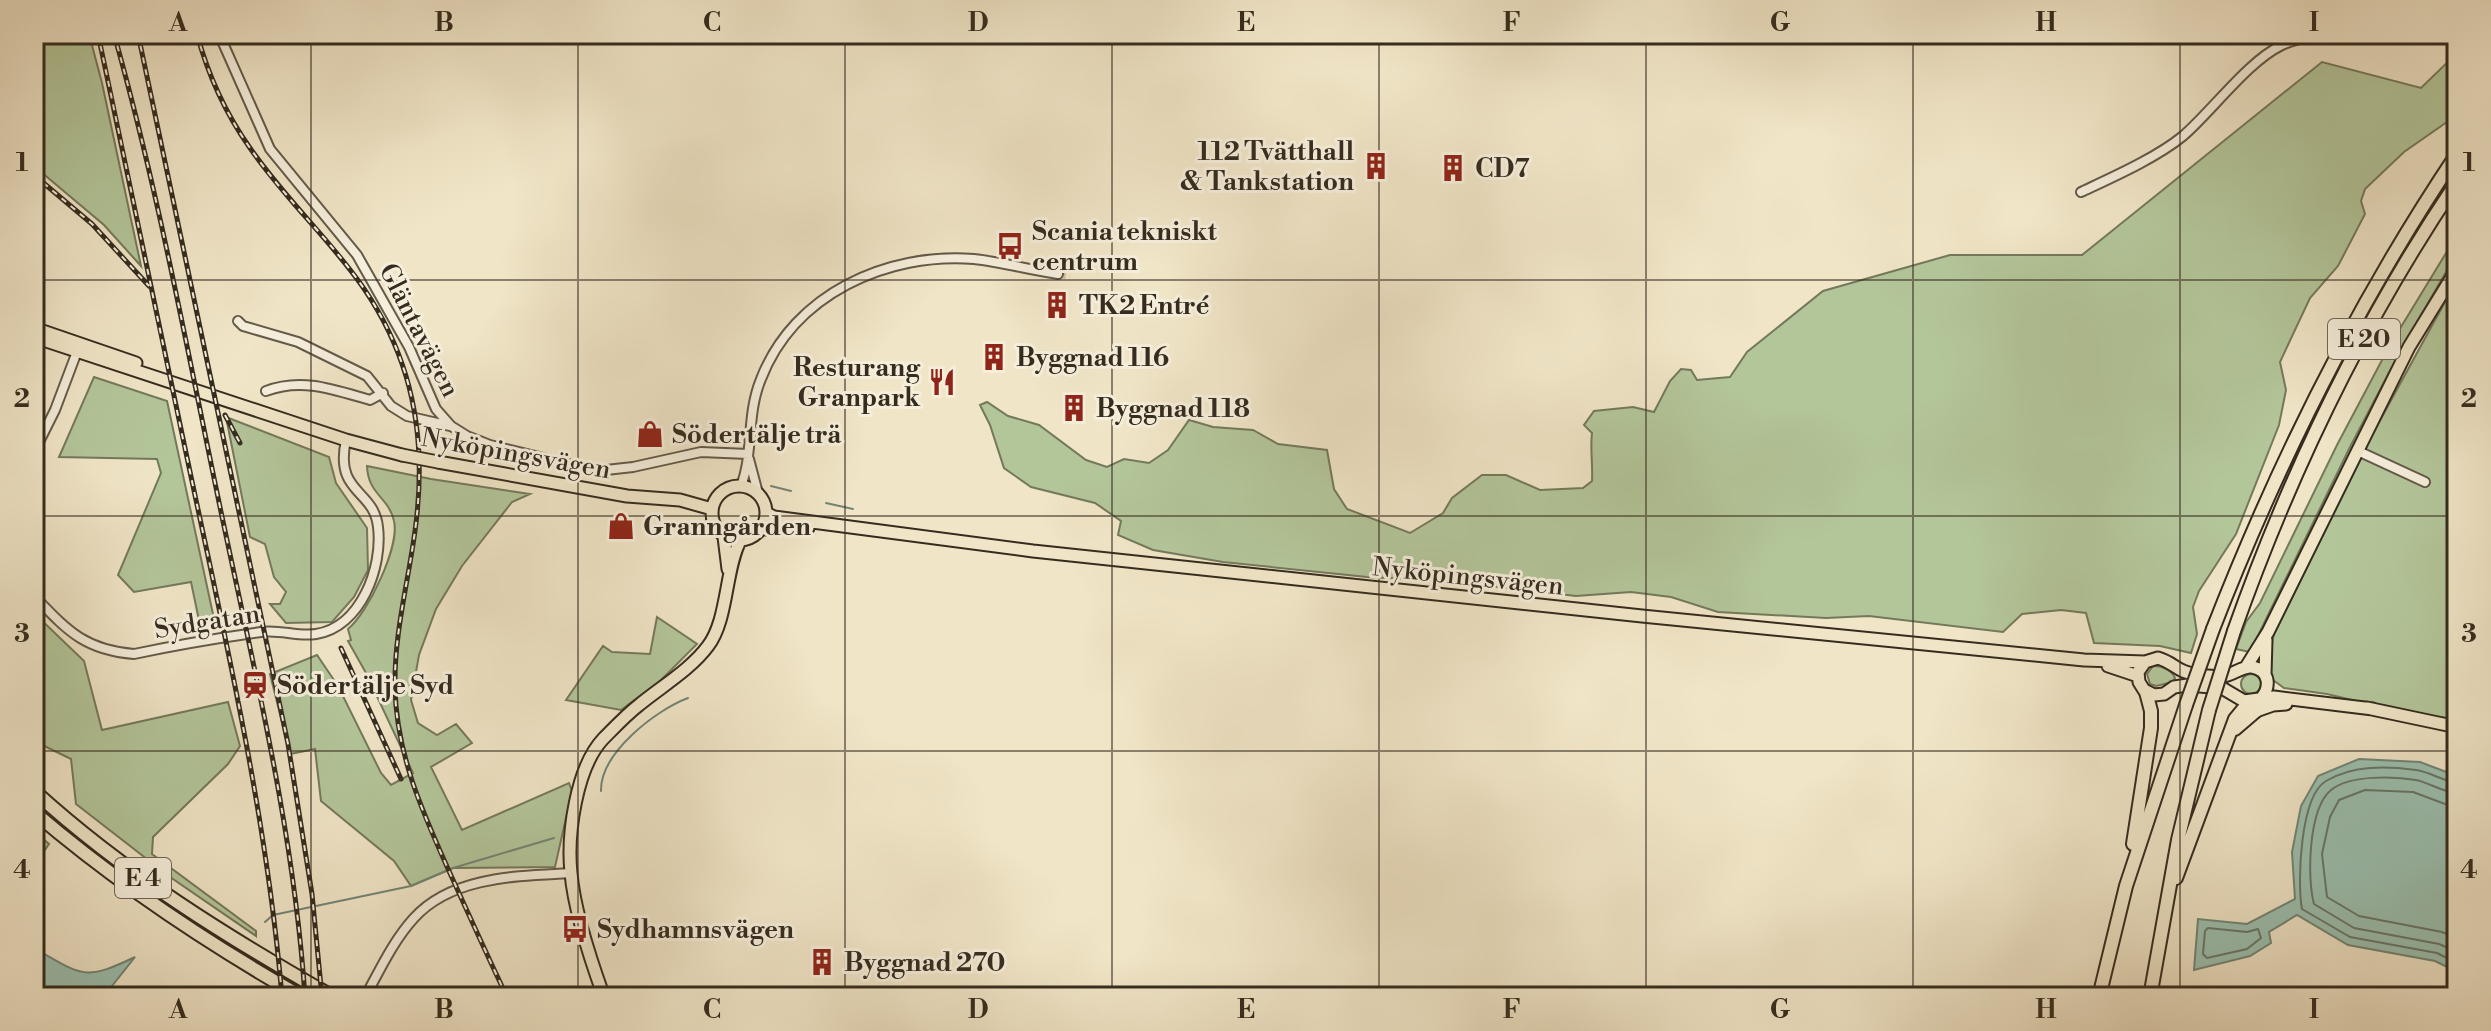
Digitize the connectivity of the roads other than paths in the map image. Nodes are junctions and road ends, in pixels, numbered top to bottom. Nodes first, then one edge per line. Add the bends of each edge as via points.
1 (219, 34) edge
2 (2415, 34) edge
3 (2457, 154) edge
4 (2457, 182) edge
5 (2081, 192) dead end
6 (2457, 269) edge
7 (1058, 274) tunnel mouth
8 (238, 321) dead end
9 (34, 328) edge
10 (34, 337) edge
11 (79, 348) junction
12 (266, 391) dead end
13 (383, 393) junction
14 (451, 426) junction
15 (346, 440) junction
16 (2358, 451) junction
17 (34, 452) edge
18 (748, 454) junction
19 (2425, 482) dead end
20 (741, 486) junction
21 (758, 493) junction
22 (718, 495) junction
23 (680, 500) junction
24 (712, 509) junction
25 (766, 513) junction
26 (849, 528) junction
27 (761, 529) junction
28 (724, 537) junction
29 (740, 541) junction
30 (729, 578) junction
31 (34, 596) edge
32 (2268, 632) junction
33 (2084, 660) junction
34 (2145, 662) junction
35 (2243, 668) junction
36 (2138, 676) junction
37 (2266, 678) junction
38 (2146, 692) junction
39 (2251, 703) junction
40 (2373, 709) junction
41 (2457, 727) edge
42 (34, 791) edge
43 (34, 812) edge
44 (571, 873) junction
45 (2126, 886) junction
46 (2163, 915) junction
47 (302, 997) edge
48 (333, 997) edge
49 (365, 997) edge
50 (604, 997) edge
51 (2099, 997) edge
52 (2150, 997) edge

1 - 14 street, Gläntavägen via 270,149 365,267 436,409
2 - 5 street via 2304,37 2283,45 2180,138
3 - 45 highway, E 20, bridge via 2378,279 2269,493 2213,629
4 - 46 highway, E 20, bridge via 2392,287 2324,414 2278,516 2209,710
6 - 16 main road via 2409,347
7 - 18 street via 972,259 917,261 869,273 832,291 795,324 769,359 752,403
8 - 13 street via 298,342 367,376
9 - 11 main road, Nyköpingsvägen
10 - 11 main road, Nyköpingsvägen
11 - 15 main road, Nyköpingsvägen
11 - 17 street
12 - 13 street via 306,383 370,400
13 - 14 street via 407,416
14 - 18 street, Gläntavägen via 490,445 597,471 701,452
15 - 23 main road, Nyköpingsvägen, bridge via 627,496
15 - 31 street, Sydgatan via 343,471 378,522 379,538 365,594 341,623 319,634 277,630 116,653 85,642
16 - 19 street
16 - 32 main road
18 - 20 street
18 - 21 street
20 - 21 main road
20 - 22 main road
21 - 25 main road
22 - 23 main road, Nyköpingsvägen
22 - 24 main road
23 - 24 main road, Nyköpingsvägen
24 - 28 main road via 712,522
25 - 26 main road, Nyköpingsvägen
25 - 27 main road
26 - 27 main road, Nyköpingsvägen
26 - 33 main road, Nyköpingsvägen
27 - 29 main road
28 - 29 main road
28 - 30 main road
29 - 30 main road
30 - 44 main road via 710,644 600,742 585,768 573,811
32 - 35 main road
32 - 37 main road
33 - 34 main road, Nyköpingsvägen
33 - 36 main road, Nyköpingsvägen
34 - 35 main road, Nyköpingsvägen via 2163,660 2181,672 2200,675 2224,676
34 - 36 main road
35 - 37 main road via 2259,669
35 - 39 main road via 2233,682 2234,691
36 - 38 main road
37 - 39 main road via 2267,691
37 - 40 main road via 2283,691
38 - 39 main road via 2159,695 2180,686 2222,688
38 - 45 highway via 2151,728
39 - 40 main road
39 - 46 highway via 2235,719
40 - 41 main road
42 - 48 highway, E 4 via 155,888
43 - 47 highway, E 4 via 148,901
44 - 49 street via 486,881 433,902 402,933
44 - 50 main road
45 - 51 highway, E 20
46 - 52 highway, E 20

